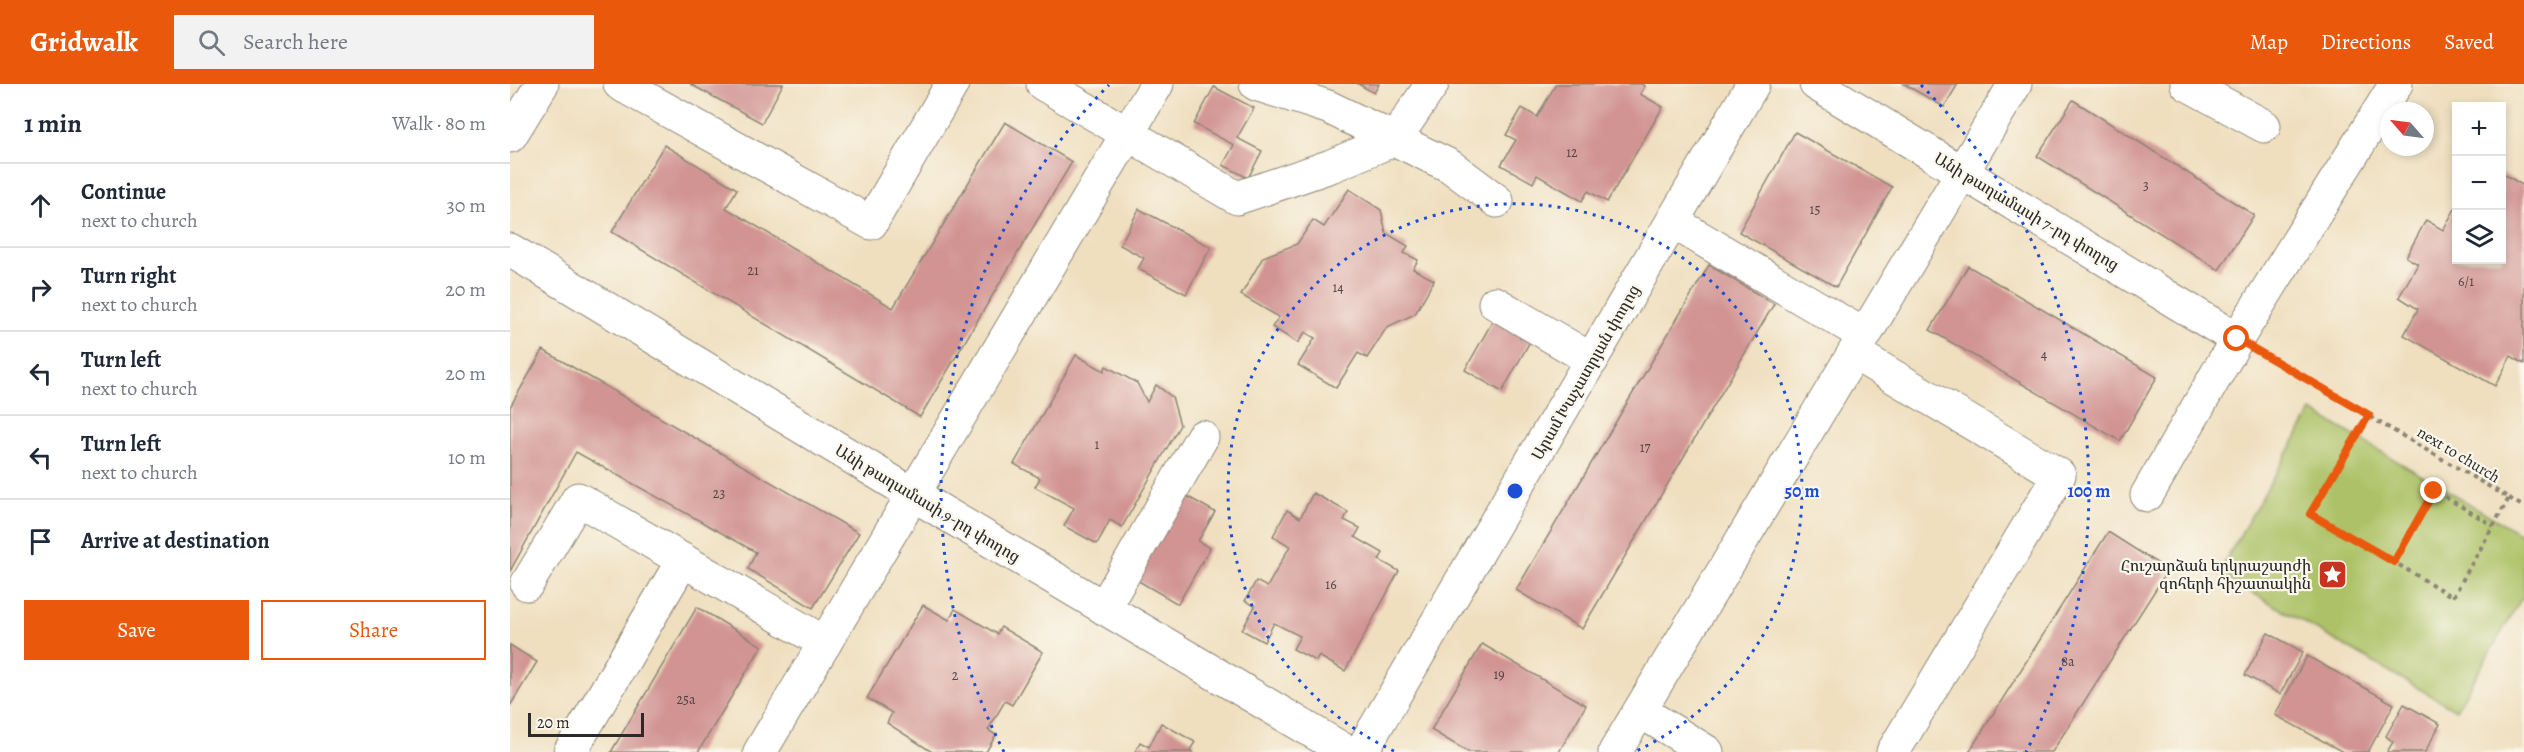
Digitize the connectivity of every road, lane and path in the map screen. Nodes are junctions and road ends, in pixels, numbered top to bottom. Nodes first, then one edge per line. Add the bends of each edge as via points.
1 (542, 84) edge
2 (620, 84) edge
3 (952, 84) edge
4 (1043, 84) edge
5 (1157, 84) edge
6 (1256, 84) edge
7 (1432, 84) edge
8 (1753, 84) edge
9 (1816, 84) edge
10 (2015, 84) edge
11 (2187, 84) edge
12 (2396, 84) edge
13 (2264, 126) dead end
14 (1127, 134) junction
15 (510, 136) edge
16 (1395, 139) junction
17 (1963, 171) junction
18 (1497, 201) dead end
19 (1673, 222) junction
20 (510, 250) edge
21 (1495, 303) dead end
22 (2237, 339) junction
23 (1859, 344) junction
24 (1593, 360) junction
25 (2369, 415) junction
26 (1202, 437) dead end
27 (914, 495) junction
28 (2147, 495) dead end
29 (2509, 498) junction
30 (2524, 507) edge
31 (2494, 526) junction
32 (683, 560) junction
33 (2394, 562) junction
34 (527, 584) dead end
35 (1104, 608) junction
36 (825, 643) junction
37 (1640, 711) junction
38 (768, 749) edge
39 (570, 752) edge
40 (1347, 752) edge
41 (1361, 752) edge
42 (1615, 752) edge
43 (1707, 752) edge
44 (1893, 752) edge

1 - 15 street
2 - 3 street via 871,223
4 - 14 street
5 - 14 street
6 - 16 street via 1328,107
7 - 16 street
8 - 19 street, Արամ Խաչատրյան փողոց
9 - 17 street, Անի թաղամասի 7-րդ փողոց
10 - 17 street
11 - 13 street
12 - 22 street
14 - 16 street via 1238,198
14 - 27 street
16 - 18 street via 1450,166
17 - 22 street, Անի թաղամասի 7-րդ փողոց
17 - 23 street
19 - 23 street
19 - 24 street, Արամ Խաչատրյան փողոց
20 - 27 street, Անի թաղամասի 9-րդ փողոց
21 - 24 street
22 - 25 path, next to church
22 - 28 street
23 - 37 street
23 - 44 street via 2059,475
24 - 41 street, Արամ Խաչատրյան փողոց
25 - 29 path, next to church
25 - 33 path, next to church via 2310,514
26 - 35 street
27 - 35 street, Անի թաղամասի 9-րդ փողոց
27 - 36 street
29 - 30 path
29 - 31 path, next to church
31 - 33 path, next to church via 2453,597
31 - 33 path via 2434,491
32 - 34 street via 578,499
32 - 36 street
32 - 39 street
35 - 40 street, Անի թաղամասի 9-րդ փողոց
36 - 38 street
37 - 42 street
37 - 43 street

